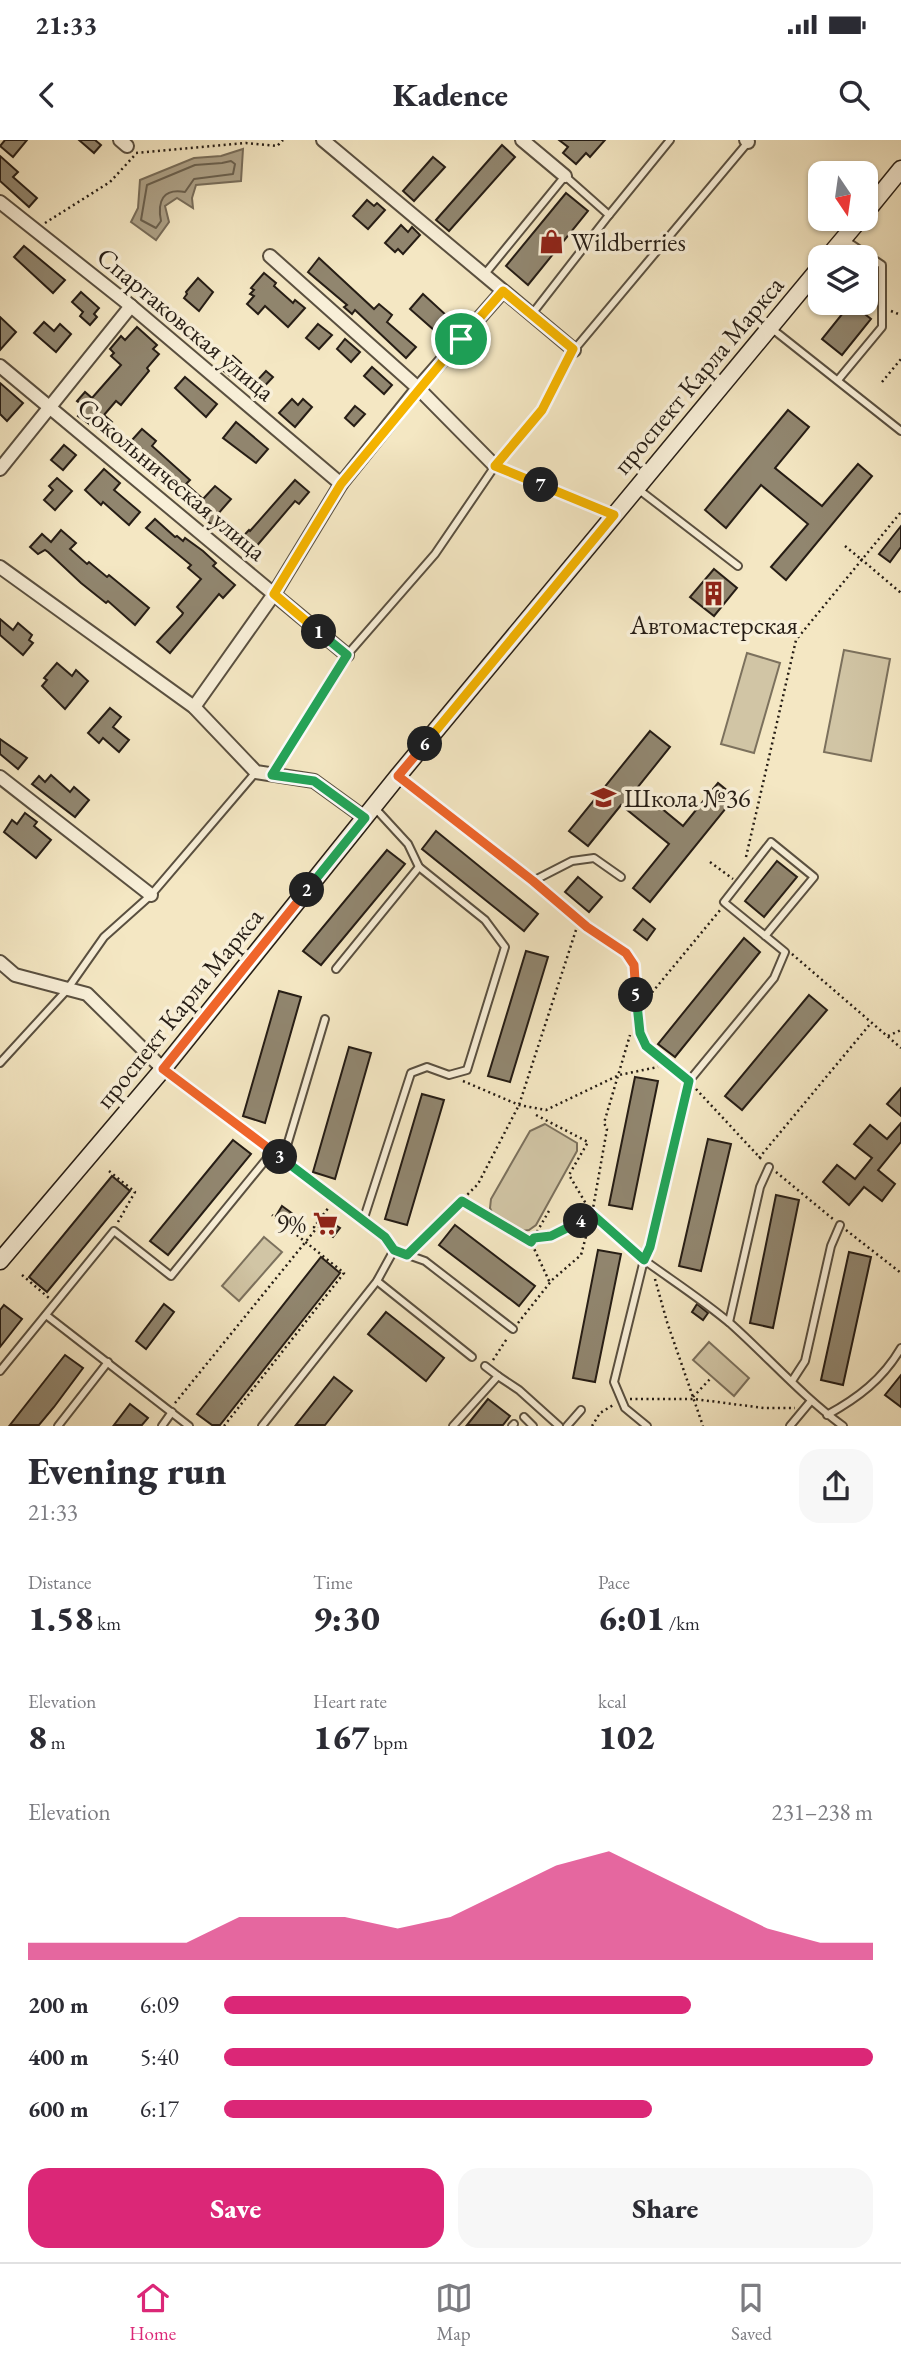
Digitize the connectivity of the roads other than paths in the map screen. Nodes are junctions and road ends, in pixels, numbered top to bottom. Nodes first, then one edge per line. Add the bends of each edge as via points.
1 (323, 140) edge
2 (522, 140) edge
3 (670, 140) edge
4 (748, 141) edge
5 (901, 169) edge
6 (565, 176) junction
7 (878, 197) edge
8 (0, 202) edge
9 (609, 215) junction
10 (850, 231) edge
11 (844, 239) junction
12 (839, 245) edge
13 (270, 257) dead end
14 (484, 275) junction
15 (808, 281) edge
16 (503, 291) junction
17 (131, 306) junction
18 (532, 314) junction
19 (769, 327) junction
20 (573, 349) junction
21 (0, 366) edge
22 (838, 380) junction
23 (418, 388) junction
24 (49, 406) junction
25 (901, 430) edge
26 (495, 466) junction
27 (0, 469) edge
28 (341, 484) junction
29 (637, 488) junction
30 (614, 515) junction
31 (737, 566) dead end
32 (0, 567) edge
33 (274, 594) junction
34 (347, 655) junction
35 (194, 707) junction
36 (256, 772) junction
37 (272, 775) junction
38 (398, 776) junction
39 (0, 777) edge
40 (369, 812) junction
41 (419, 867) junction
42 (621, 877) dead end
43 (533, 881) junction
44 (151, 895) junction
45 (765, 936) junction
46 (0, 962) edge
47 (336, 969) dead end
48 (66, 991) junction
49 (325, 1019) dead end
50 (0, 1063) edge
51 (163, 1069) junction
52 (689, 1081) junction
53 (273, 1151) junction
54 (284, 1159) junction
55 (769, 1167) road end
56 (363, 1221) junction
57 (840, 1226) road end
58 (394, 1250) junction
59 (644, 1260) junction
60 (0, 1261) edge
61 (377, 1281) junction
62 (46, 1315) junction
63 (729, 1322) junction
64 (513, 1329) dead end
65 (901, 1348) edge
66 (472, 1357) dead end
67 (108, 1362) junction
68 (485, 1366) dead end
69 (0, 1371) edge
70 (498, 1376) junction
71 (792, 1381) junction
72 (810, 1402) junction
73 (581, 1410) dead end
74 (172, 1412) junction
75 (827, 1415) junction
76 (524, 1417) dead end
77 (58, 1426) edge
78 (162, 1426) edge
79 (189, 1426) edge
80 (262, 1426) edge
81 (453, 1426) edge
82 (533, 1426) edge
83 (559, 1426) edge
84 (567, 1426) edge
85 (647, 1426) edge
86 (790, 1426) edge
87 (843, 1426) edge

1 - 14 street
2 - 6 street
3 - 9 lane
4 - 20 lane
5 - 7 street
6 - 9 lane
6 - 14 lane
8 - 17 street, Спартаковская улица
9 - 18 lane
10 - 11 street
11 - 12 street
11 - 22 lane via 882,265 882,327
13 - 23 street
14 - 16 street
15 - 19 street, проспект Карла Маркса
16 - 18 street
16 - 23 street
17 - 24 street
17 - 28 street, Спартаковская улица
18 - 20 street
19 - 22 lane
19 - 29 street, проспект Карла Маркса
20 - 26 lane via 542,410
21 - 24 street, Сокольническая улица
22 - 25 lane
23 - 26 street
23 - 28 street
24 - 27 street
24 - 33 street, Сокольническая улица
26 - 30 lane
26 - 34 lane via 435,554
28 - 33 street
29 - 30 street, проспект Карла Маркса
29 - 31 lane
30 - 38 street, проспект Карла Маркса
32 - 35 street
33 - 34 street, Сокольническая улица
33 - 35 street
34 - 37 lane
35 - 36 street
36 - 37 street
36 - 44 lane
37 - 40 street via 314,781
38 - 40 street, проспект Карла Маркса
38 - 43 lane
39 - 44 street
40 - 41 lane via 408,844
40 - 51 street, проспект Карла Маркса
41 - 47 lane
41 - 56 lane via 485,920 505,947 467,1070 449,1075 427,1068 411,1073
42 - 43 lane via 594,858 572,861
43 - 52 lane via 626,953 634,965 640,1033 646,1046
44 - 48 lane via 104,937
45 - 45 lane via 814,877 771,842 725,903
45 - 52 lane via 785,952 774,978
46 - 48 street via 15,975
48 - 50 lane
48 - 51 street via 87,995
49 - 54 lane
51 - 53 lane
51 - 60 street, проспект Карла Маркса
52 - 59 lane
53 - 54 lane
53 - 62 lane via 171,1276 114,1231
54 - 56 lane
55 - 63 lane via 760,1187
56 - 58 lane
57 - 71 lane via 831,1246 805,1361
58 - 61 lane
58 - 64 lane via 425,1261
59 - 63 lane
59 - 85 lane via 614,1382 625,1408
61 - 66 lane
61 - 80 lane
62 - 67 lane
62 - 69 lane
63 - 71 lane
65 - 75 lane via 878,1380
67 - 74 lane
67 - 77 lane
68 - 70 lane
70 - 81 lane
70 - 83 lane
71 - 72 lane
72 - 75 lane
72 - 86 lane
73 - 84 lane
74 - 78 lane
74 - 79 lane
75 - 87 lane
76 - 82 lane

